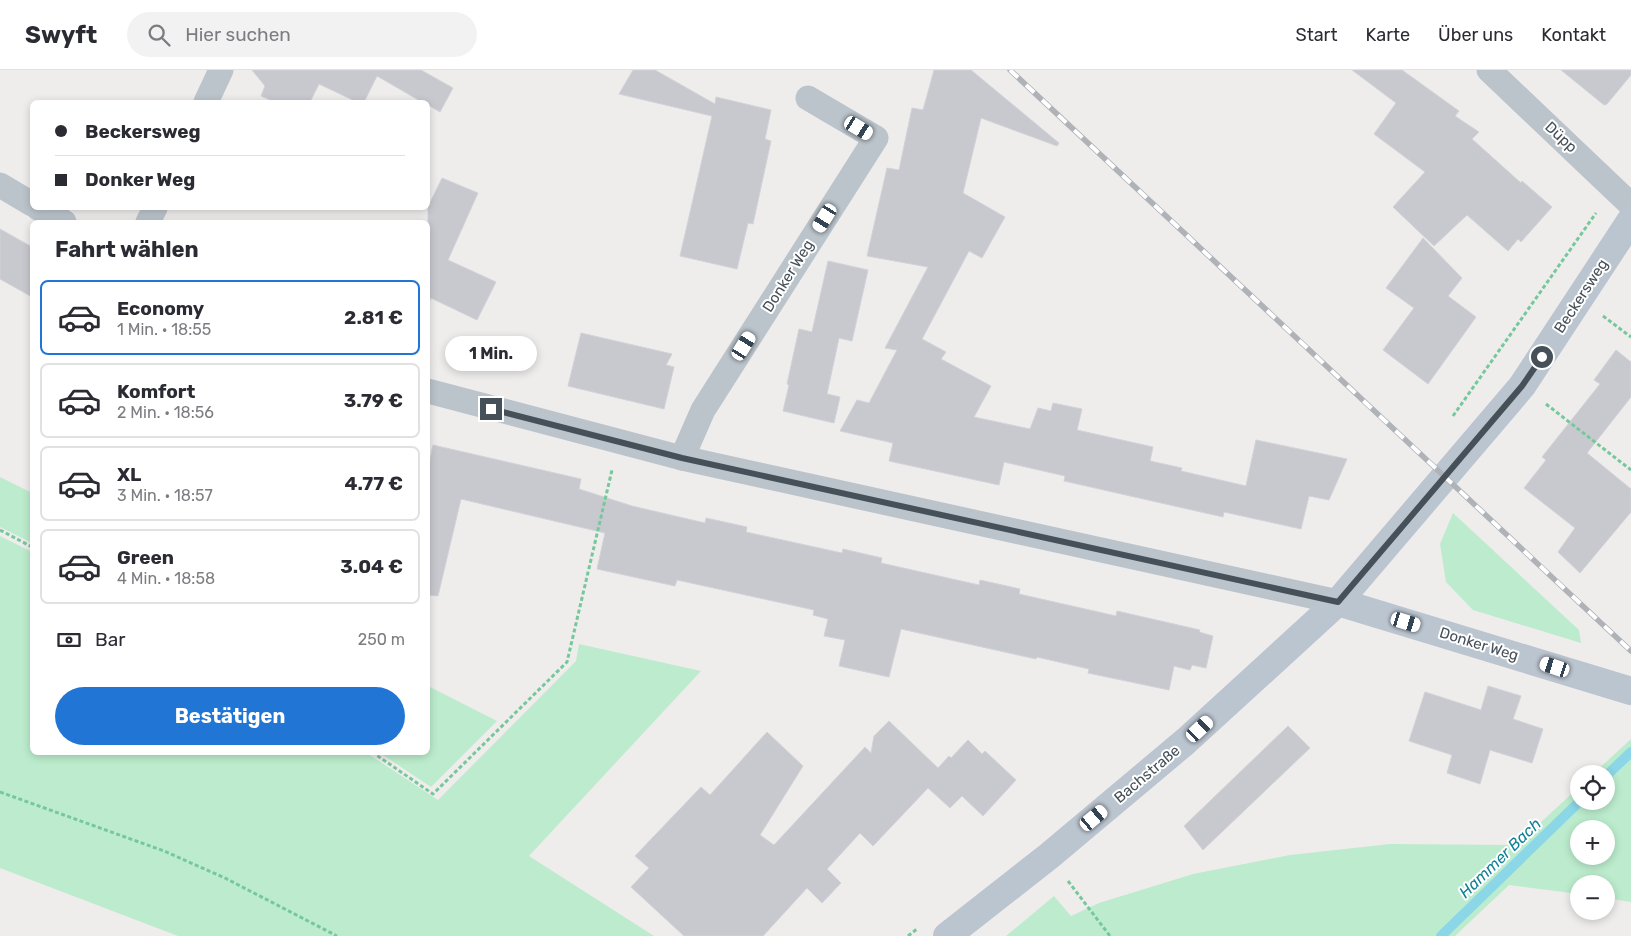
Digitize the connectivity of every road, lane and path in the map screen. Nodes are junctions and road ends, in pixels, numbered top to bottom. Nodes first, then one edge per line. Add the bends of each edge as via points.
1 (221, 70) edge
2 (1489, 70) edge
3 (808, 98) dead end
4 (207, 100) edge
5 (0, 185) edge
6 (1614, 187) junction
7 (30, 203) edge
8 (1631, 205) edge
9 (42, 210) edge
10 (60, 220) edge
11 (1631, 220) edge
12 (1522, 386) junction
13 (430, 392) edge
14 (1452, 418) dead end
15 (618, 442) junction
16 (682, 458) junction
17 (1631, 470) edge
18 (0, 530) edge
19 (30, 546) edge
20 (1338, 602) junction
21 (1631, 691) edge
22 (376, 755) edge
23 (0, 792) edge
24 (1049, 856) junction
25 (337, 936) edge
26 (947, 936) edge
27 (1110, 936) edge

1 - 4 street
2 - 6 street, Düpp
3 - 16 street, Donker Weg via 876,138 703,410
5 - 7 street
6 - 8 street, Düpp
6 - 14 path
9 - 10 street
11 - 12 street, Beckersweg
12 - 17 path
12 - 20 street, Beckersweg
13 - 15 street, Donker Weg
15 - 16 street, Donker Weg
15 - 22 path via 566,662 433,794
16 - 20 street, Donker Weg
18 - 19 path
20 - 21 street, Donker Weg
20 - 24 street, Bachstraße via 1186,741
23 - 25 path via 164,852 225,878
24 - 26 street, Bachstraße
24 - 27 path

